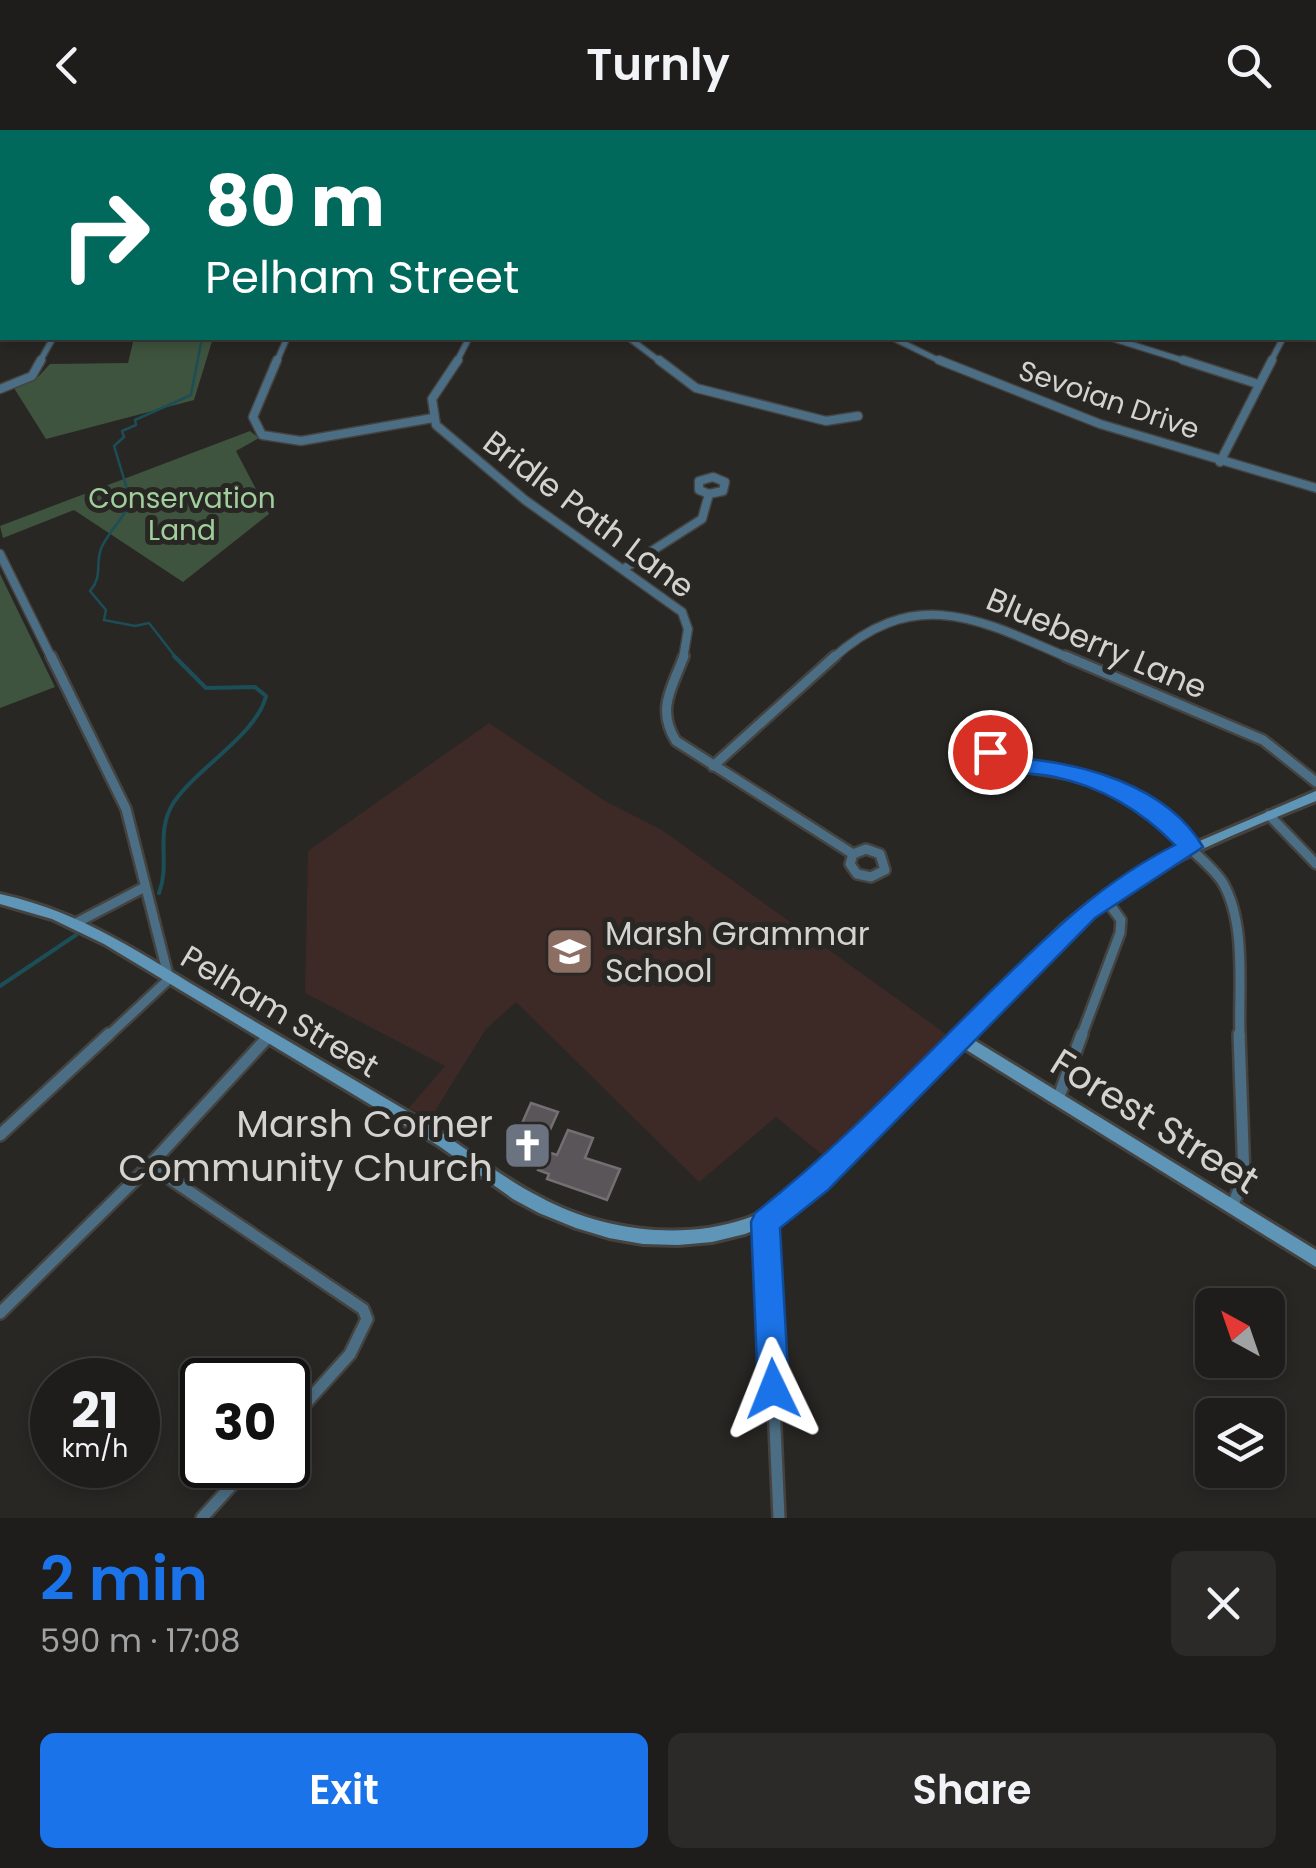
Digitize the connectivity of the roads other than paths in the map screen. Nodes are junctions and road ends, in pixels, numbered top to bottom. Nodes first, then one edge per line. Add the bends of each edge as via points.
1 (53, 340) edge
2 (286, 340) edge
3 (468, 340) edge
4 (631, 340) edge
5 (897, 340) edge
6 (1116, 340) edge
7 (1282, 340) edge
8 (1258, 384) junction
9 (0, 390) edge
10 (858, 416) dead end
11 (433, 418) junction
12 (1220, 462) junction
13 (1316, 488) edge
14 (709, 494) dead end
15 (0, 554) edge
16 (624, 568) junction
17 (713, 766) junction
18 (1007, 766) dead end
19 (1316, 782) edge
20 (1316, 796) edge
21 (1269, 816) junction
22 (1192, 847) junction
23 (854, 854) dead end
24 (1316, 864) edge
25 (143, 888) junction
26 (1105, 898) junction
27 (0, 900) edge
28 (78, 922) junction
29 (169, 979) junction
30 (268, 1037) junction
31 (959, 1038) junction
32 (1058, 1099) junction
33 (0, 1136) edge
34 (150, 1164) junction
35 (1232, 1208) junction
36 (766, 1222) junction
37 (1316, 1259) edge
38 (0, 1314) edge
39 (310, 1399) edge
40 (229, 1488) edge
41 (202, 1518) edge
42 (779, 1518) edge

1 - 9 street via 32,376
2 - 11 street via 254,417 262,435 302,440
3 - 11 street via 433,392
4 - 10 street via 696,388 819,420
5 - 12 street, Sevoian Drive via 973,376
6 - 8 street
7 - 8 street
8 - 12 street
11 - 16 street, Bridle Path Lane via 500,480
12 - 13 street, Sevoian Drive
14 - 16 street via 698,523
15 - 25 street via 126,809
16 - 17 street, Bridle Path Lane via 667,598 689,624 690,643 662,713 676,741
17 - 19 street, Blueberry Lane via 861,633 940,612 980,620 1263,740
17 - 23 street, Bridle Path Lane
18 - 22 street via 1057,769 1124,792 1151,807
20 - 21 street, Pelham Street
21 - 22 street, Pelham Street
21 - 24 street
22 - 26 street, Pelham Street
22 - 35 street via 1223,884 1236,927 1244,1177
25 - 28 street
25 - 29 street
26 - 31 street, Pelham Street
26 - 32 street via 1121,920 1120,933
27 - 28 street, Pelham Street
28 - 29 street, Pelham Street
29 - 30 street, Pelham Street
29 - 33 street
30 - 34 street
30 - 36 street, Pelham Street via 560,1215 612,1230 692,1236
31 - 32 street, Forest Street
31 - 36 street, Pelham Street via 818,1181
32 - 35 street, Forest Street
34 - 38 street
34 - 39 street via 364,1310 350,1354
35 - 37 street, Forest Street
36 - 42 street
40 - 41 street

